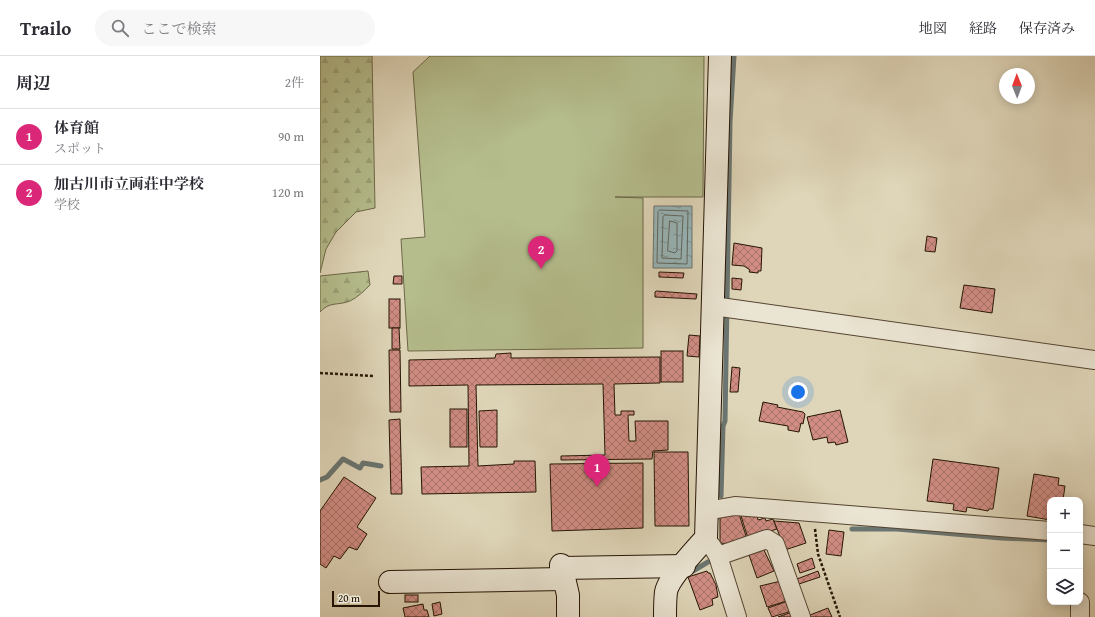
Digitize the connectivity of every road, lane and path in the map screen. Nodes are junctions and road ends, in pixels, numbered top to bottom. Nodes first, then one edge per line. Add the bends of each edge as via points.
1 (720, 56) edge
2 (713, 306) junction
3 (1095, 360) edge
4 (320, 373) edge
5 (374, 376) dead end
6 (706, 511) junction
7 (812, 512) junction
8 (1047, 531) edge
9 (1083, 534) edge
10 (1095, 536) edge
11 (706, 538) junction
12 (718, 556) junction
13 (684, 566) junction
14 (562, 570) junction
15 (390, 582) dead end
16 (1080, 605) edge
17 (568, 617) edge
18 (665, 617) edge
19 (737, 617) edge
20 (801, 617) edge
21 (840, 617) edge
22 (1080, 617) edge

1 - 2 street
2 - 3 street
2 - 6 street
4 - 5 path
6 - 7 street via 734,506
6 - 11 street
7 - 8 street
7 - 21 path via 818,554
9 - 10 street
11 - 12 street
11 - 13 street
12 - 19 street
12 - 20 street via 767,539 775,544
13 - 14 street
13 - 18 street via 672,577 666,591
14 - 15 street
14 - 17 street via 568,595
16 - 22 street

